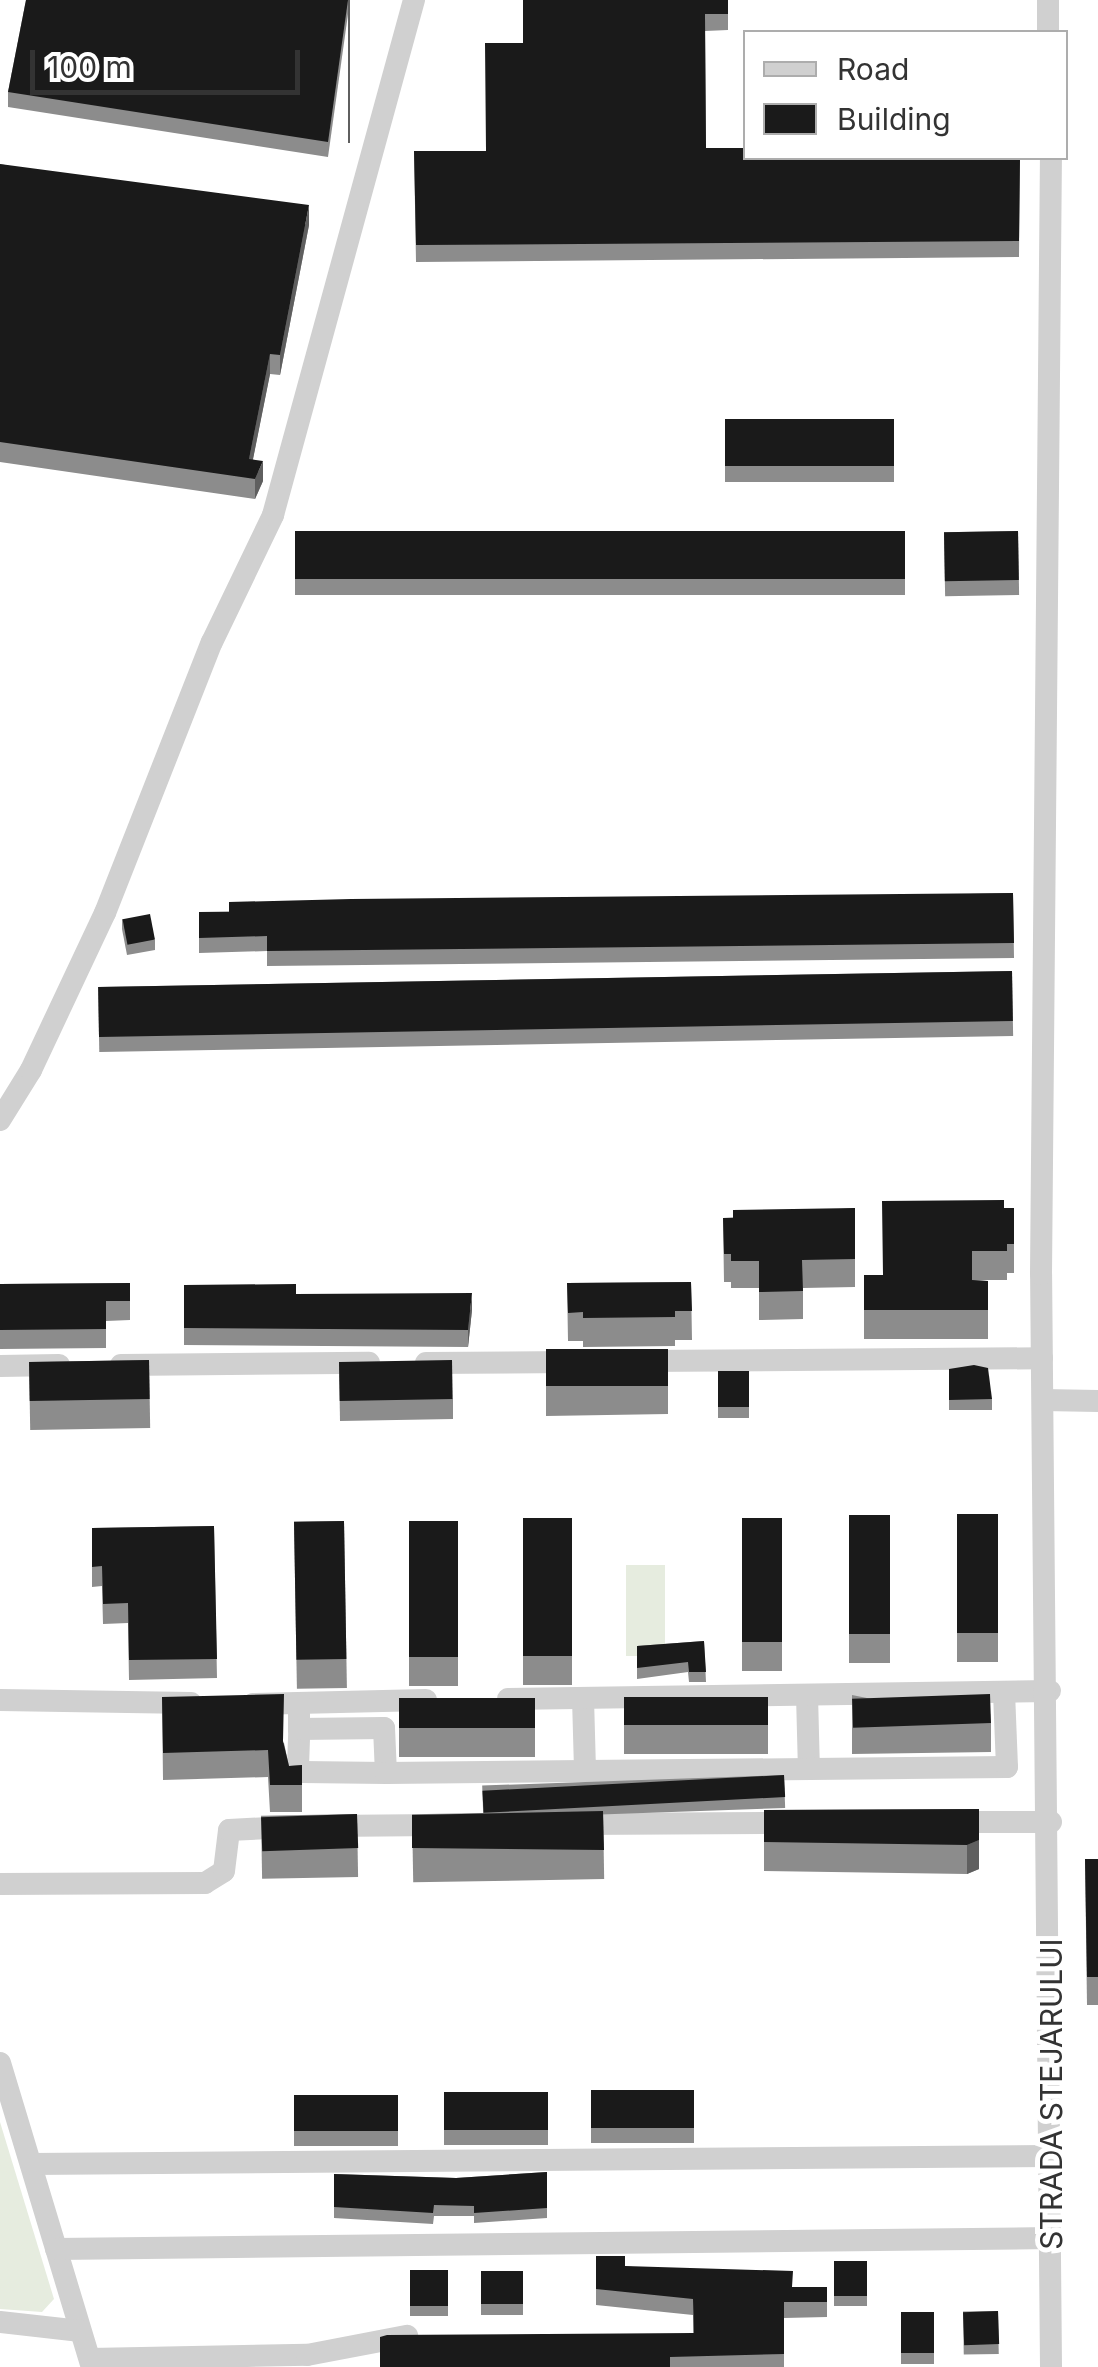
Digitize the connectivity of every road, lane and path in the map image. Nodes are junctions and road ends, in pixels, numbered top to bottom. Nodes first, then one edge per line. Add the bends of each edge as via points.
1 (414, 0) edge
2 (1048, 0) edge
3 (1048, 30) edge
4 (1052, 160) edge
5 (0, 1120) edge
6 (1042, 1358) junction
7 (0, 1366) edge
8 (1042, 1400) junction
9 (1098, 1401) edge
10 (1050, 1691) junction
11 (1004, 1692) junction
12 (807, 1695) junction
13 (583, 1698) junction
14 (492, 1699) edge
15 (0, 1700) edge
16 (454, 1700) edge
17 (299, 1703) junction
18 (299, 1729) junction
19 (809, 1769) junction
20 (584, 1770) junction
21 (386, 1773) junction
22 (924, 1822) edge
23 (1051, 1822) junction
24 (810, 1823) edge
25 (551, 1824) edge
26 (458, 1825) edge
27 (0, 1884) edge
28 (0, 2062) edge
29 (1050, 2156) junction
30 (30, 2164) junction
31 (1051, 2238) junction
32 (56, 2249) junction
33 (0, 2322) edge
34 (80, 2331) junction
35 (425, 2336) edge
36 (91, 2363) edge
37 (1051, 2367) edge

1 - 5 street via 273,515 212,642 82,964
2 - 3 street
4 - 6 street, STRADA STEJARULUI
6 - 7 street
6 - 8 street, STRADA STEJARULUI
8 - 9 street
8 - 10 street, STRADA STEJARULUI
10 - 11 street
10 - 23 street, STRADA STEJARULUI
11 - 12 street
11 - 19 street via 1007,1767
12 - 13 street
12 - 19 street
13 - 14 street
13 - 20 street
15 - 17 street
16 - 17 street
17 - 18 street
18 - 21 street via 298,1766 305,1774
18 - 21 street via 384,1728
19 - 20 street
20 - 21 street
22 - 23 street
23 - 29 street, STRADA STEJARULUI
24 - 25 street
26 - 27 street via 234,1827 226,1834 224,1871 205,1883
28 - 30 street
29 - 30 street
29 - 31 street, STRADA STEJARULUI
30 - 32 street
31 - 32 street
31 - 37 street, STRADA STEJARULUI
32 - 34 street
33 - 34 street
34 - 36 street
35 - 36 street via 386,2336 307,2355

